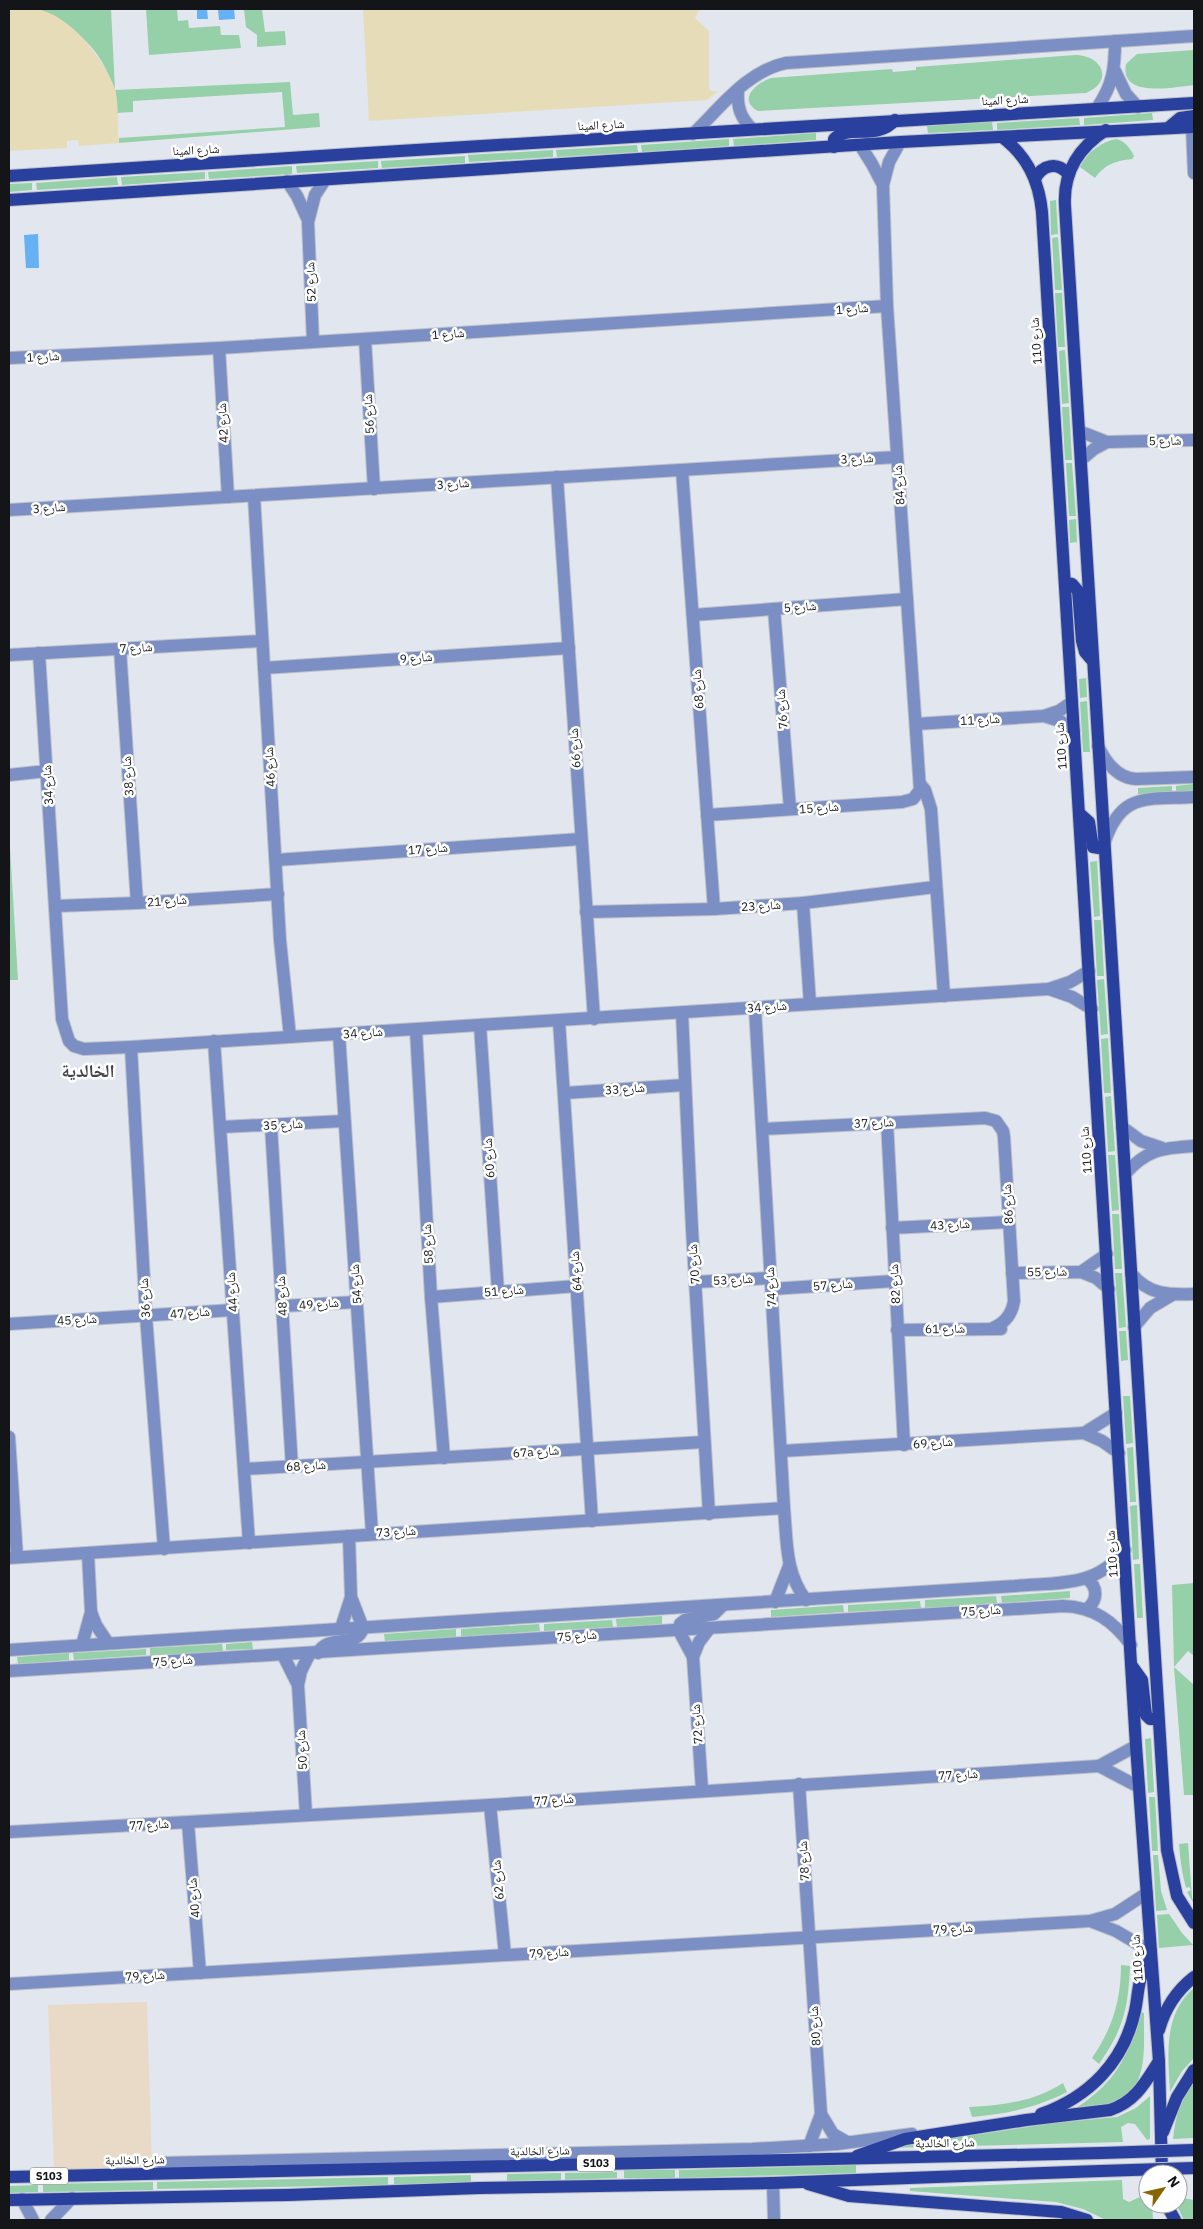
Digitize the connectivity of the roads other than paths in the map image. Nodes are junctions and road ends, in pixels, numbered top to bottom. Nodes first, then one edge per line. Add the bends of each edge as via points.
1 (1194, 36) edge
2 (1115, 41) junction
3 (1114, 71) junction
4 (738, 90) junction
5 (1194, 103) edge
6 (1138, 107) junction
7 (1097, 108) junction
8 (895, 120) junction
9 (1194, 123) edge
10 (752, 129) junction
11 (1106, 130) junction
12 (693, 134) junction
13 (1002, 137) junction
14 (900, 142) junction
15 (860, 145) junction
16 (834, 147) junction
17 (1194, 173) edge
18 (1068, 174) junction
19 (9, 176) edge
20 (1035, 179) junction
21 (325, 180) junction
22 (286, 181) junction
23 (883, 185) junction
24 (9, 200) edge
25 (308, 222) junction
26 (886, 306) junction
27 (365, 339) junction
28 (313, 342) junction
29 (219, 348) junction
30 (9, 358) edge
31 (1079, 431) junction
32 (1194, 440) edge
33 (1107, 442) junction
34 (897, 457) junction
35 (1080, 460) junction
36 (682, 470) junction
37 (557, 478) junction
38 (374, 489) junction
39 (254, 496) junction
40 (228, 497) junction
41 (9, 510) edge
42 (1065, 583) junction
43 (907, 599) junction
44 (774, 609) junction
45 (693, 615) junction
46 (262, 640) junction
47 (568, 648) junction
48 (120, 649) junction
49 (39, 653) junction
50 (9, 655) edge
51 (1093, 661) junction
52 (264, 668) junction
53 (1072, 702) junction
54 (1044, 716) junction
55 (916, 724) junction
56 (1074, 731) junction
57 (1098, 746) junction
58 (47, 772) junction
59 (9, 775) edge
60 (1194, 777) edge
61 (920, 784) junction
62 (1194, 797) edge
63 (790, 810) junction
64 (1080, 814) junction
65 (707, 815) junction
66 (581, 839) junction
67 (1104, 844) junction
68 (276, 860) junction
69 (935, 887) junction
70 (278, 894) junction
71 (137, 903) junction
72 (803, 904) junction
73 (56, 906) junction
74 (714, 909) junction
75 (586, 912) junction
76 (1089, 971) junction
77 (1049, 989) junction
78 (944, 996) junction
79 (810, 1004) junction
80 (755, 1008) junction
81 (1092, 1009) junction
82 (682, 1013) junction
83 (594, 1018) junction
84 (559, 1021) junction
85 (480, 1025) junction
86 (416, 1030) junction
87 (339, 1034) junction
88 (290, 1037) junction
89 (214, 1041) junction
90 (131, 1047) junction
91 (684, 1085) junction
92 (565, 1093) junction
93 (985, 1118) joint
94 (344, 1121) junction
95 (887, 1122) junction
96 (271, 1126) junction
97 (221, 1127) junction
98 (1122, 1127) junction
99 (762, 1130) junction
100 (1194, 1146) edge
101 (1162, 1148) junction
102 (1125, 1174) junction
103 (1008, 1222) junction
104 (892, 1228) junction
105 (1107, 1254) junction
106 (1081, 1272) junction
107 (1012, 1273) junction
108 (1131, 1273) junction
109 (695, 1282) junction
110 (894, 1282) junction
111 (771, 1284) junction
112 (577, 1286) junction
113 (1109, 1289) junction
114 (498, 1292) junction
115 (1194, 1294) edge
116 (1172, 1295) junction
117 (431, 1297) junction
118 (357, 1302) junction
119 (282, 1306) junction
120 (233, 1310) junction
121 (146, 1316) junction
122 (9, 1324) edge
123 (1134, 1327) junction
124 (992, 1328) joint
125 (897, 1330) junction
126 (1116, 1413) junction
127 (1084, 1434) junction
128 (9, 1438) edge
129 (704, 1442) junction
130 (904, 1445) junction
131 (588, 1449) junction
132 (782, 1451) junction
133 (1119, 1453) junction
134 (444, 1458) junction
135 (367, 1463) junction
136 (292, 1467) junction
137 (244, 1469) junction
138 (784, 1508) junction
139 (709, 1514) junction
140 (592, 1520) junction
141 (372, 1534) junction
142 (349, 1536) junction
143 (250, 1543) junction
144 (164, 1549) junction
145 (1125, 1550) junction
146 (88, 1554) junction
147 (13, 1557) edge
148 (789, 1566) junction
149 (1087, 1579) junction
150 (351, 1597) junction
151 (806, 1600) junction
152 (775, 1602) junction
153 (723, 1605) junction
154 (1087, 1609) junction
155 (91, 1612) junction
156 (341, 1628) junction
157 (363, 1628) junction
158 (709, 1629) junction
159 (678, 1631) junction
160 (108, 1643) junction
161 (82, 1645) junction
162 (1131, 1645) junction
163 (9, 1650) edge
164 (314, 1653) junction
165 (283, 1655) junction
166 (693, 1657) junction
167 (1132, 1666) junction
168 (9, 1671) edge
169 (298, 1685) junction
170 (1158, 1719) junction
171 (1136, 1746) junction
172 (1098, 1766) junction
173 (799, 1784) junction
174 (1139, 1787) junction
175 (702, 1790) junction
176 (490, 1805) junction
177 (306, 1815) junction
178 (188, 1823) junction
179 (9, 1832) edge
180 (1147, 1893) junction
181 (1090, 1921) junction
182 (1194, 1923) edge
183 (808, 1938) junction
184 (505, 1955) junction
185 (1150, 1956) junction
186 (200, 1973) junction
187 (1194, 1977) edge
188 (9, 1984) edge
189 (1157, 2039) junction
190 (1158, 2061) junction
191 (1194, 2070) edge
192 (821, 2114) junction
193 (1026, 2120) junction
194 (932, 2135) junction
195 (1161, 2137) junction
196 (847, 2142) junction
197 (809, 2146) junction
198 (1194, 2150) edge
199 (617, 2157) junction
200 (851, 2159) junction
201 (161, 2163) dead end
202 (1162, 2164) edge
203 (1194, 2168) edge
204 (9, 2177) edge
205 (801, 2182) junction
206 (773, 2183) junction
207 (72, 2198) junction
208 (22, 2199) junction
209 (9, 2200) edge
210 (33, 2220) edge
211 (51, 2220) edge
212 (774, 2220) edge
213 (1087, 2220) edge

1 - 2 street
2 - 3 street
2 - 4 street via 786,63 756,74
3 - 6 street via 1126,94
3 - 7 street
4 - 10 street via 741,116
4 - 12 street
5 - 6 main road, شارع المينا
6 - 7 main road, شارع المينا
7 - 8 main road, شارع المينا
8 - 10 main road, شارع المينا
8 - 16 main road via 880,131 839,135 834,139
9 - 11 main road via 1180,118 1168,128
9 - 17 street
10 - 12 main road, شارع المينا
11 - 13 main road
11 - 18 main road via 1086,145
12 - 19 main road, شارع المينا
13 - 14 main road
13 - 20 main road, شارع 110 via 1025,160
14 - 15 main road
14 - 23 street, شارع 84 via 889,162
15 - 16 main road
15 - 23 street, شارع 84
16 - 21 main road
18 - 20 main road via 1060,167 1052,166 1042,170
18 - 31 main road via 1064,195
20 - 42 main road, شارع 110 via 1042,212
21 - 22 main road
21 - 25 street, شارع 52 via 312,204
22 - 24 main road
22 - 25 street, شارع 52 via 297,196
23 - 26 street, شارع 84
25 - 28 street, شارع 52
26 - 27 street, شارع 1
26 - 34 street, شارع 84
27 - 28 street, شارع 1
27 - 38 street, شارع 56
28 - 29 street, شارع 1
29 - 30 street, شارع 1
29 - 40 street, شارع 42
31 - 33 street, شارع 5
31 - 35 main road
32 - 33 street, شارع 5
33 - 35 street
34 - 36 street, شارع 3
34 - 43 street, شارع 84
35 - 51 main road
36 - 37 street, شارع 3
36 - 45 street, شارع 68
37 - 38 street, شارع 3
37 - 47 street, شارع 66
38 - 39 street, شارع 3
39 - 40 street, شارع 3
39 - 46 street, شارع 46
40 - 41 street, شارع 3
42 - 51 main road via 1072,584 1078,591 1082,642
42 - 53 main road, شارع 110
43 - 44 street, شارع 5
43 - 55 street, شارع 84
44 - 45 street, شارع 5
44 - 63 street, شارع 76
45 - 65 street, شارع 68
46 - 48 street, شارع 7
46 - 52 street, شارع 46
47 - 52 street, شارع 9
47 - 66 street, شارع 66
48 - 49 street, شارع 7
48 - 71 street, شارع 38
49 - 50 street, شارع 7
49 - 58 street, شارع 34
51 - 57 main road
52 - 68 street, شارع 46
53 - 54 street, شارع 11
53 - 56 main road, شارع 110
54 - 55 street, شارع 11
54 - 56 street, شارع 11 via 1060,721
55 - 61 street, شارع 84
56 - 64 main road, شارع 110
57 - 60 street via 1110,765 1127,778
57 - 67 main road
58 - 59 street
58 - 73 street, شارع 34
61 - 63 street, شارع 15 via 917,795 908,802
61 - 69 street via 931,810
62 - 67 street via 1144,800 1131,804 1121,811
63 - 65 street, شارع 15
64 - 67 main road via 1089,822 1093,847 1099,848
64 - 76 main road, شارع 110
65 - 74 street, شارع 68
66 - 68 street, شارع 17
66 - 75 street, شارع 66
67 - 98 main road
68 - 70 street, شارع 46
69 - 72 street, شارع 23
69 - 78 street
70 - 71 street, شارع 21
70 - 88 street, شارع 46
71 - 73 street, شارع 21
72 - 74 street, شارع 23
72 - 79 street
73 - 90 street, شارع 34 via 62,1019 66,1037 71,1044 84,1049
74 - 75 street, شارع 23
75 - 83 street, شارع 66
76 - 77 street, شارع 34
76 - 81 main road, شارع 110
77 - 78 street, شارع 34
77 - 81 street, شارع 34
78 - 79 street, شارع 34
79 - 80 street, شارع 34
80 - 82 street, شارع 34
80 - 99 street, شارع 74
81 - 105 main road, شارع 110
82 - 83 street, شارع 34
82 - 91 street, شارع 70
83 - 84 street, شارع 34
84 - 85 street, شارع 34
84 - 92 street, شارع 64
85 - 86 street, شارع 34
85 - 114 street, شارع 60
86 - 87 street, شارع 34
86 - 117 street, شارع 58
87 - 88 street, شارع 34
87 - 94 street, شارع 54
88 - 89 street, شارع 34
89 - 90 street, شارع 34
89 - 97 street, شارع 44
90 - 121 street, شارع 36
91 - 92 street, شارع 33
91 - 109 street, شارع 70
92 - 112 street, شارع 64
93 - 95 street, شارع 37
93 - 103 street, شارع 86 via 996,1121 1003,1131
94 - 96 street, شارع 35
94 - 118 street, شارع 54
95 - 99 street, شارع 37
95 - 104 street, شارع 82
96 - 97 street, شارع 35
96 - 119 street, شارع 48
97 - 120 street, شارع 44
98 - 101 street via 1141,1141
98 - 102 main road
99 - 111 street, شارع 74
100 - 101 street
101 - 102 street via 1142,1157
102 - 108 main road
103 - 104 street, شارع 43
103 - 107 street, شارع 86
104 - 110 street, شارع 82
105 - 106 street, شارع 55
105 - 113 main road, شارع 110
106 - 107 street, شارع 55
106 - 113 street, شارع 55 via 1096,1278
107 - 124 street, شارع 86 via 1012,1311 1006,1320
108 - 116 street via 1150,1290
108 - 123 main road
109 - 111 street, شارع 53
109 - 129 street, شارع 70
110 - 111 street, شارع 57
110 - 125 street, شارع 82
111 - 132 street, شارع 74
112 - 114 street, شارع 51
112 - 131 street, شارع 64
113 - 126 main road, شارع 110
114 - 117 street, شارع 51
115 - 116 street
116 - 123 street via 1150,1308
117 - 134 street, شارع 58
118 - 119 street, شارع 49
118 - 135 street, شارع 54
119 - 136 street, شارع 48
120 - 121 street, شارع 47
120 - 137 street, شارع 44
121 - 122 street, شارع 45
121 - 144 street, شارع 36
123 - 170 main road
124 - 125 street, شارع 61
125 - 130 street, شارع 82
126 - 127 street, شارع 69
126 - 133 main road, شارع 110
127 - 130 street, شارع 69
127 - 133 street, شارع 69
128 - 147 street
129 - 131 street, 67a شارع
129 - 139 street, شارع 70
130 - 132 street, شارع 69
131 - 134 street, 67a شارع
131 - 140 street, شارع 64
132 - 138 street, شارع 74
133 - 145 main road, شارع 110
134 - 135 street, 67a شارع
135 - 136 street, شارع 68
135 - 141 street, شارع 54
136 - 137 street, شارع 68
137 - 143 street, شارع 44
138 - 139 street, شارع 73
138 - 148 street, شارع 74
139 - 140 street, شارع 73
140 - 141 street, شارع 73
141 - 142 street, شارع 73
142 - 143 street, شارع 73
142 - 150 street
143 - 144 street, شارع 73
144 - 146 street, شارع 73
145 - 149 street, شارع 75 via 1104,1571
145 - 162 main road, شارع 110
146 - 147 street, شارع 73
146 - 155 street
148 - 151 street, شارع 74 via 795,1584
148 - 152 street, شارع 74
149 - 151 street, شارع 75
149 - 154 street via 1096,1594
150 - 156 street
150 - 157 street
151 - 152 street, شارع 75
152 - 153 street, شارع 75
153 - 157 street, شارع 75
153 - 159 street via 714,1614 685,1620
154 - 158 street, شارع 75 via 1063,1606
154 - 162 street, شارع 75 via 1112,1624
155 - 160 street
155 - 161 street
156 - 157 street, شارع 75
156 - 160 street, شارع 75
157 - 164 street via 355,1639 328,1643
158 - 159 street, شارع 75
158 - 166 street
159 - 164 street, شارع 75
159 - 166 street, شارع 72
160 - 161 street, شارع 75
161 - 163 street, شارع 75
162 - 167 main road, شارع 110
164 - 165 street, شارع 75
164 - 169 street, شارع 50 via 301,1672
165 - 168 street, شارع 75
165 - 169 street, شارع 50
166 - 175 street, شارع 72
167 - 170 main road via 1142,1680 1146,1715 1150,1719
167 - 171 main road, شارع 110
169 - 177 street, شارع 50
170 - 182 main road via 1170,1870 1178,1896
171 - 172 street, شارع 77
171 - 174 main road, شارع 110
172 - 173 street, شارع 77
172 - 174 street
173 - 175 street, شارع 77
173 - 183 street, شارع 78
174 - 180 main road, شارع 110
175 - 176 street, شارع 77
176 - 177 street, شارع 77
176 - 184 street, شارع 62
177 - 178 street, شارع 77
178 - 179 street, شارع 77
178 - 186 street, شارع 40
180 - 181 street, شارع 79 via 1126,1908
180 - 185 main road, شارع 110
181 - 183 street, شارع 79
181 - 185 street, شارع 79 via 1116,1931
183 - 184 street, شارع 79
183 - 192 street, شارع 80
184 - 186 street, شارع 79
185 - 189 main road, شارع 110
185 - 193 main road via 1139,1980 1128,2035 1108,2069 1091,2087 1073,2099
186 - 188 street, شارع 79
187 - 189 main road via 1170,2002
189 - 190 main road, شارع 110
190 - 193 main road via 1135,2097 1119,2108
190 - 195 main road, شارع 110
191 - 195 main road via 1176,2097
192 - 196 street, شارع 80 via 834,2134
192 - 197 street, شارع 80
193 - 194 main road
194 - 196 street via 912,2134
194 - 200 main road via 894,2142
195 - 202 main road, شارع 110
196 - 197 street
197 - 199 street
198 - 200 main road, شارع الخالدية / S103, bridge
199 - 200 main road, شارع الخالدية / S103
199 - 201 street
199 - 204 main road, شارع الخالدية / S103
203 - 205 main road, S103, bridge
205 - 206 main road, S103
205 - 213 main road via 849,2196 1061,2212
206 - 207 main road, S103
206 - 212 street
207 - 208 main road, S103
207 - 211 street
208 - 209 main road, S103
208 - 210 street

